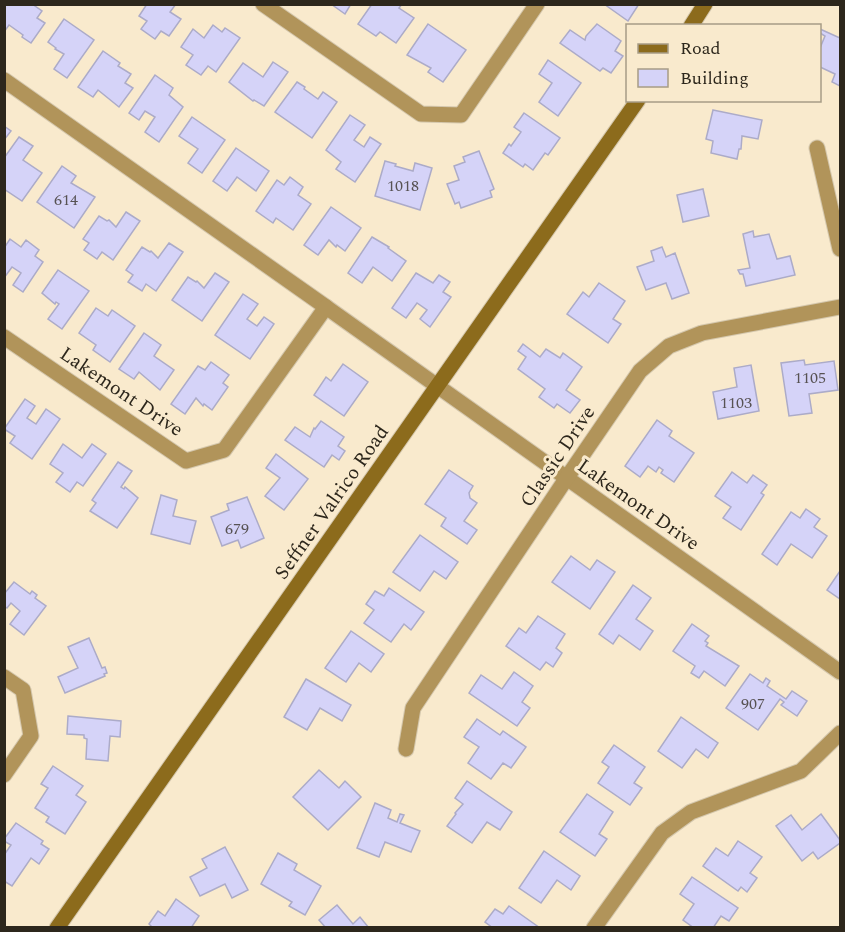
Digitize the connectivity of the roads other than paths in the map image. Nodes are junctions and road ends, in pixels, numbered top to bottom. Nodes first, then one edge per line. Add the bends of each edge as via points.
1 (263, 4) edge
2 (537, 4) edge
3 (705, 4) edge
4 (691, 24) edge
5 (4, 80) edge
6 (637, 102) edge
7 (817, 148) dead end
8 (840, 249) edge
9 (326, 307) junction
10 (840, 307) edge
11 (4, 337) edge
12 (439, 386) junction
13 (566, 479) junction
14 (840, 672) edge
15 (4, 677) edge
16 (840, 733) edge
17 (406, 749) dead end
18 (4, 775) edge
19 (57, 927) edge
20 (594, 927) edge

1 - 2 street via 421,114 461,115
3 - 4 street
5 - 9 street, Lakemont Drive
6 - 12 street, Seffner Valrico Road
7 - 8 street
9 - 11 street, Lakemont Drive via 225,450 186,461
9 - 12 street, Lakemont Drive
10 - 13 street, Classic Drive via 702,333 669,346 640,371
12 - 13 street, Lakemont Drive
12 - 19 street, Seffner Valrico Road
13 - 14 street, Lakemont Drive
13 - 17 street, Classic Drive via 413,708
15 - 18 street via 23,690 31,736
16 - 20 street via 801,771 692,812 662,833

